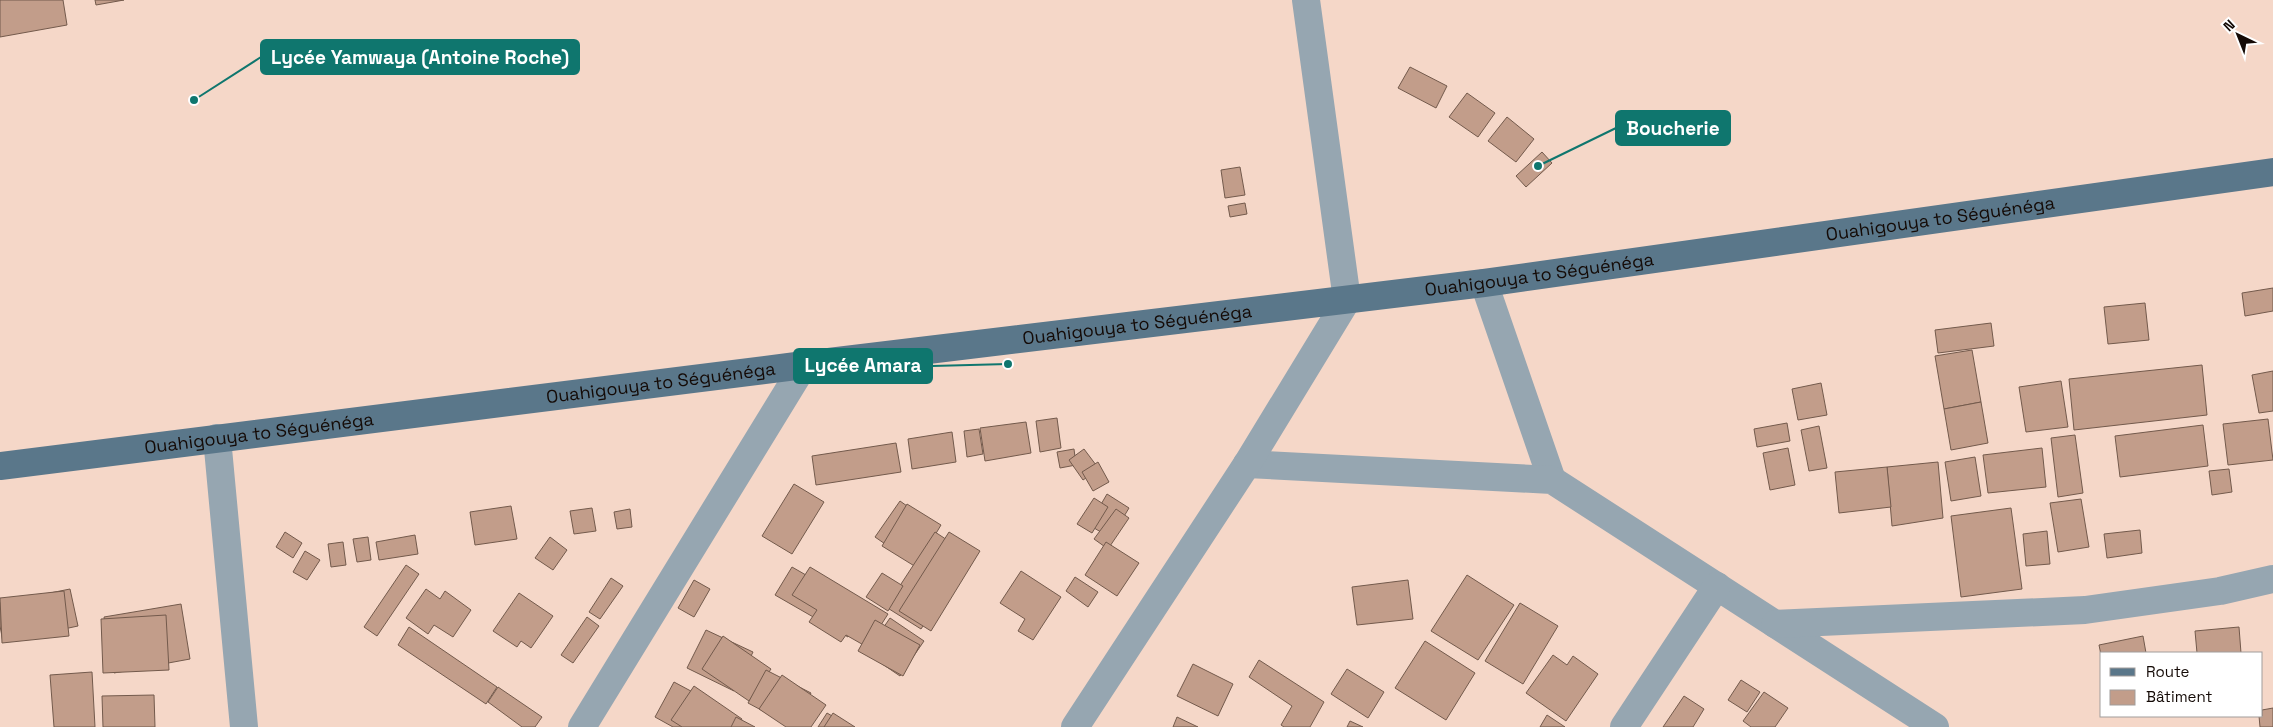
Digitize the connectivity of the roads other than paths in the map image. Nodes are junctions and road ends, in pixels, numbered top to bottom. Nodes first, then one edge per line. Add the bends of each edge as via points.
1 (1306, 0) edge
2 (2273, 172) edge
3 (1484, 283) junction
4 (1347, 300) junction
5 (804, 365) junction
6 (217, 438) junction
7 (1247, 464) junction
8 (0, 466) edge
9 (1552, 480) junction
10 (2273, 579) edge
11 (1717, 586) junction
12 (1775, 624) junction
13 (244, 727) edge
14 (582, 727) edge
15 (1075, 727) edge
16 (1624, 727) edge
17 (1935, 727) edge

1 - 4 street
2 - 3 main road, Ouahigouya to Séguénéga
3 - 4 main road, Ouahigouya to Séguénéga
3 - 9 street
4 - 5 main road, Ouahigouya to Séguénéga
4 - 7 street
5 - 6 main road, Ouahigouya to Séguénéga
5 - 14 street
6 - 8 main road, Ouahigouya to Séguénéga
6 - 13 street
7 - 9 street
7 - 15 street
9 - 11 street
10 - 12 street via 2220,591 2085,610
11 - 12 street
11 - 16 street
12 - 17 street

